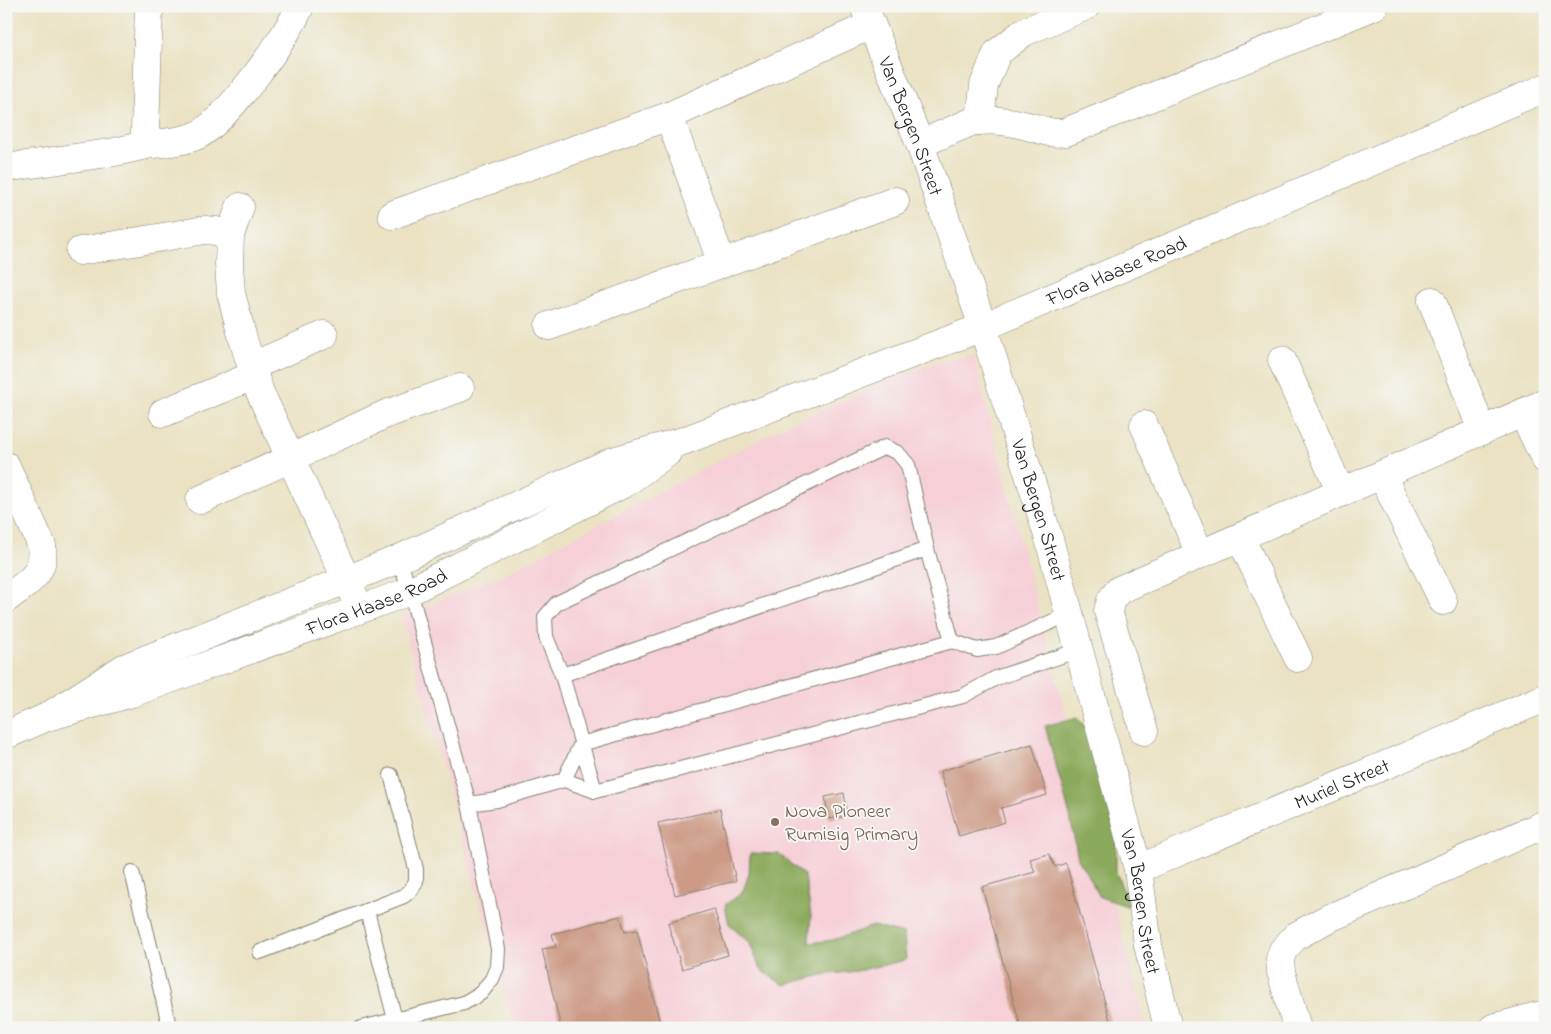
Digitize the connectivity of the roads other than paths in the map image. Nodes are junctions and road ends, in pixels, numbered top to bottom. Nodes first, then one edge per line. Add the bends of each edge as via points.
1 (149, 6) edge
2 (300, 6) edge
3 (1086, 6) edge
4 (1374, 6) edge
5 (868, 16) edge
6 (1545, 88) edge
7 (669, 116) junction
8 (980, 121) junction
9 (920, 144) junction
10 (146, 145) junction
11 (6, 165) edge
12 (895, 201) dead end
13 (240, 207) dead end
14 (392, 215) dead end
15 (230, 235) junction
16 (80, 251) dead end
17 (722, 264) junction
18 (1432, 301) dead end
19 (549, 326) dead end
20 (982, 326) junction
21 (324, 335) dead end
22 (1282, 360) dead end
23 (253, 370) junction
24 (460, 388) dead end
25 (1534, 408) edge
26 (163, 413) dead end
27 (1144, 425) dead end
28 (1482, 431) junction
29 (683, 441) junction
30 (290, 458) junction
31 (1545, 458) edge
32 (6, 466) edge
33 (1382, 475) junction
34 (1340, 493) junction
35 (200, 500) dead end
36 (1240, 537) junction
37 (927, 549) junction
38 (1200, 554) junction
39 (399, 559) junction
40 (346, 579) junction
41 (410, 591) junction
42 (6, 599) edge
43 (1443, 601) dead end
44 (361, 610) junction
45 (1069, 614) junction
46 (952, 641) junction
47 (1079, 650) junction
48 (1298, 658) dead end
49 (562, 675) junction
50 (1545, 698) edge
51 (47, 717) junction
52 (1144, 732) dead end
53 (6, 735) edge
54 (581, 744) junction
55 (391, 775) dead end
56 (564, 780) junction
57 (595, 791) junction
58 (469, 804) junction
59 (1545, 824) edge
60 (1138, 869) junction
61 (132, 872) dead end
62 (367, 911) junction
63 (260, 952) dead end
64 (1545, 1014) edge
65 (397, 1023) edge
66 (170, 1028) edge
67 (361, 1028) edge
68 (1168, 1028) edge
69 (1297, 1028) edge
70 (1493, 1028) edge

1 - 10 street
2 - 10 street via 282,40 210,128 197,136
3 - 8 street via 1024,32 997,53 984,85
4 - 8 street via 1066,132 1051,133 1004,121
5 - 7 street
5 - 9 street, Van Bergen Street
6 - 20 street, Flora Haase Road
7 - 14 street
7 - 17 street
8 - 9 street
9 - 20 street, Van Bergen Street
10 - 11 street via 12,168
12 - 17 street
13 - 15 street
15 - 16 street via 205,230
15 - 23 street via 231,293
17 - 19 street
18 - 28 street
20 - 29 street, Flora Haase Road
20 - 45 street, Van Bergen Street via 1049,539
21 - 23 street
22 - 34 street
23 - 26 street
23 - 30 street
24 - 30 street via 386,414
25 - 28 street
25 - 31 street
27 - 38 street
28 - 33 street
29 - 39 street, Flora Haase Road via 613,462
29 - 41 street, Flora Haase Road via 625,483
30 - 35 street
30 - 40 street
32 - 42 street via 42,546 43,556 41,568 35,576
33 - 34 street
33 - 43 street
34 - 36 street
36 - 38 street
36 - 48 street
37 - 46 lane
37 - 49 lane
37 - 49 lane via 908,464 898,453 885,447 557,603 545,617 546,637
38 - 52 street via 1119,590 1111,600 1108,611
39 - 40 street, Flora Haase Road
39 - 41 lane
40 - 44 street
40 - 51 street, Flora Haase Road via 124,668
41 - 44 street, Flora Haase Road
41 - 58 lane
44 - 51 street, Flora Haase Road via 132,694
45 - 46 lane via 996,647 977,650
45 - 47 street, Van Bergen Street
46 - 54 lane
47 - 57 lane via 996,678 963,696
47 - 60 street, Van Bergen Street
49 - 54 lane
50 - 60 street, Muriel Street
51 - 53 street, Flora Haase Road
54 - 56 lane
54 - 57 lane
55 - 62 lane via 416,869 416,881 404,896
56 - 57 lane
56 - 58 lane via 497,800
58 - 65 lane via 498,949 498,967 481,993 464,1003
59 - 69 street via 1325,920 1296,936 1283,950 1280,959
60 - 68 street, Van Bergen Street via 1148,945
61 - 66 lane
62 - 63 lane
62 - 65 lane
64 - 70 street
65 - 67 lane

